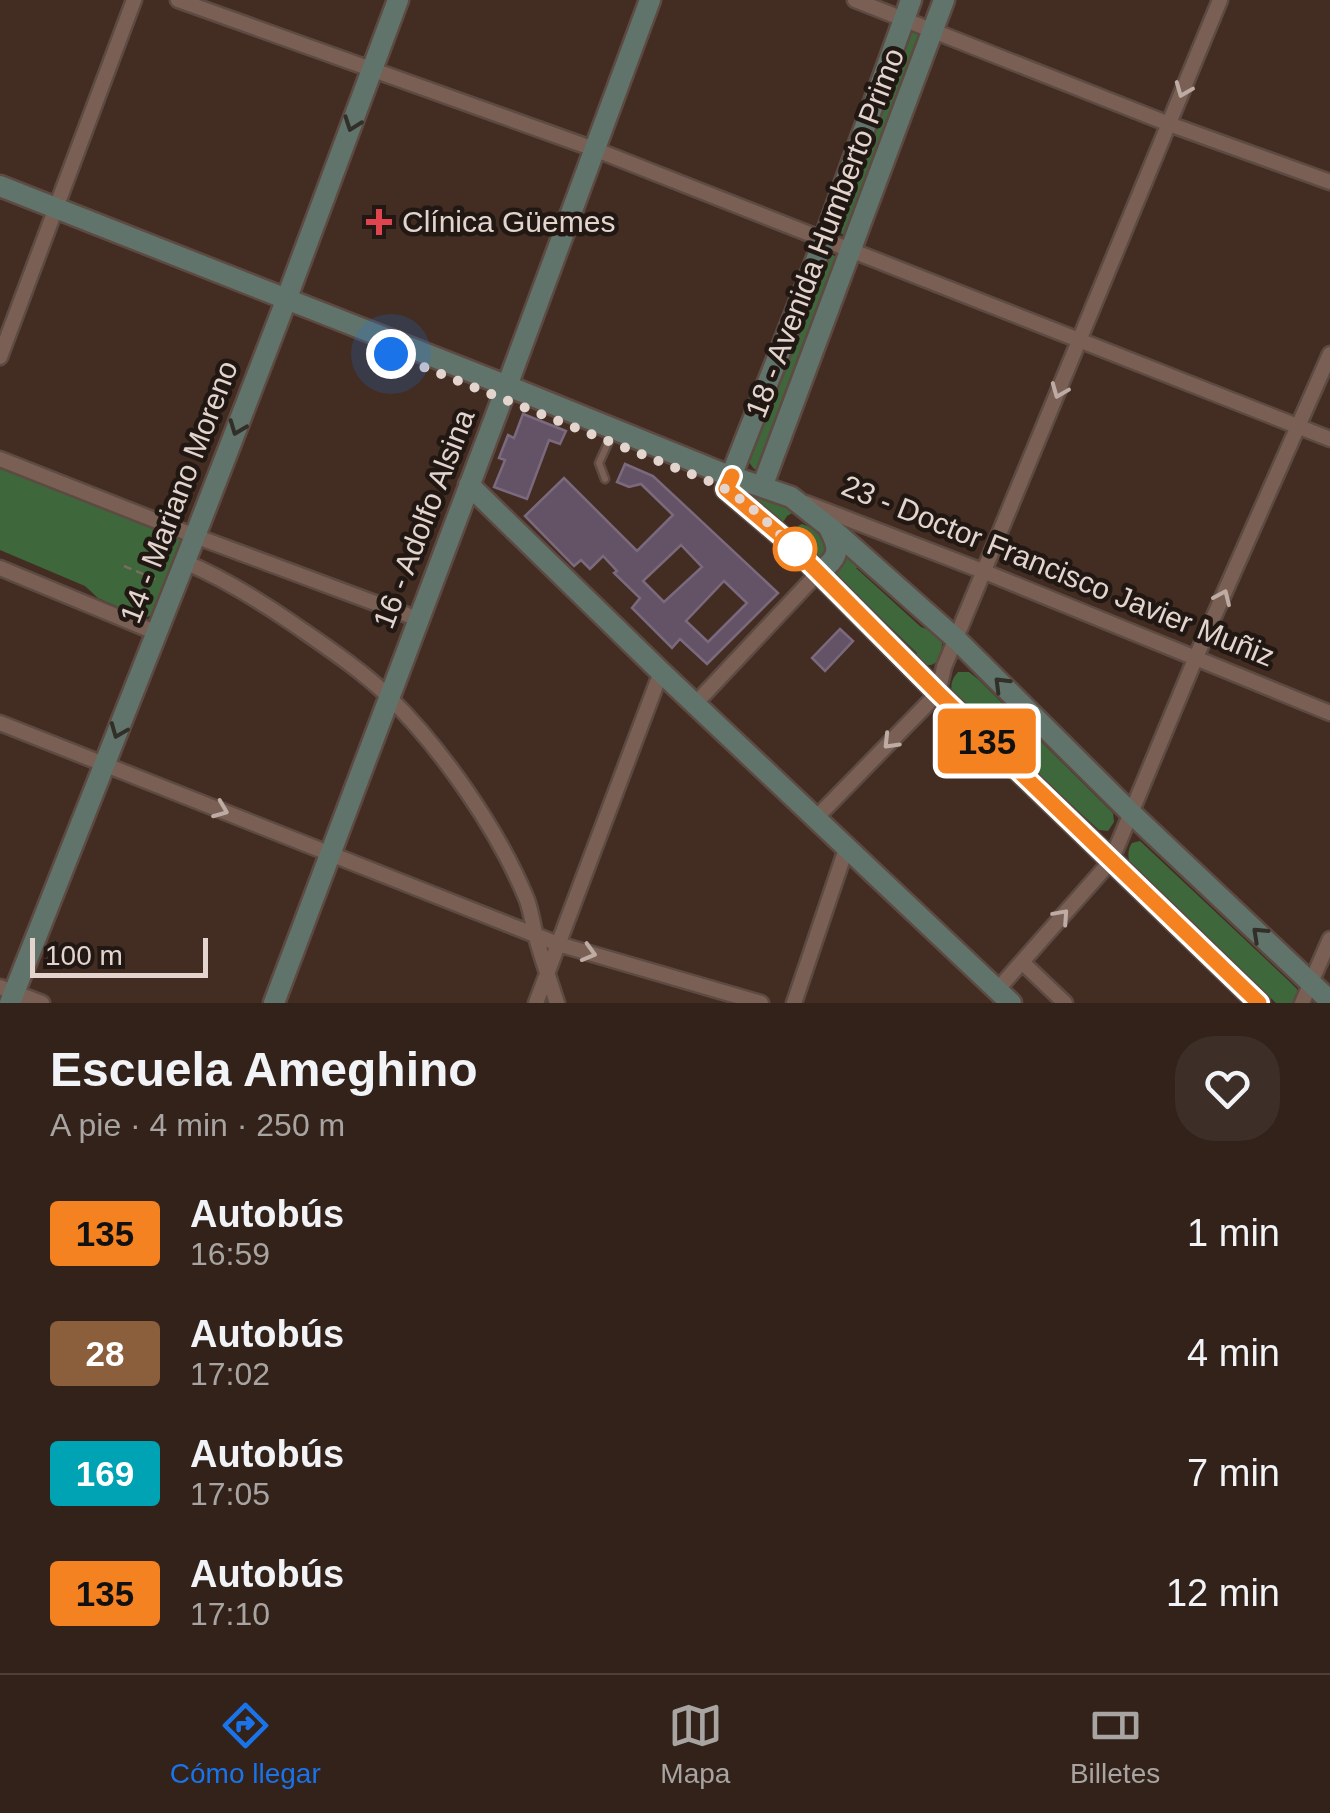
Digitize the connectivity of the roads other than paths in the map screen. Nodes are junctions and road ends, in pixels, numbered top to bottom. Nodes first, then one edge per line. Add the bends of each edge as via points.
1 (134, 0) edge
2 (178, 0) edge
3 (398, 0) edge
4 (650, 0) edge
5 (854, 0) edge
6 (944, 0) edge
7 (1220, 0) edge
8 (908, 9) edge
9 (933, 30) junction
10 (372, 70) junction
11 (1169, 124) junction
12 (594, 149) junction
13 (1330, 182) edge
14 (0, 186) edge
15 (0, 200) edge
16 (55, 215) junction
17 (824, 240) junction
18 (849, 250) junction
19 (284, 305) junction
20 (1080, 341) junction
21 (1330, 354) edge
22 (0, 357) edge
23 (505, 392) junction
24 (1299, 427) junction
25 (1330, 439) edge
26 (609, 441) junction
27 (0, 459) edge
28 (606, 478) dead end
29 (729, 482) junction
30 (469, 486) junction
31 (762, 487) junction
32 (790, 497) junction
33 (822, 522) junction
34 (195, 536) junction
35 (786, 540) junction
36 (185, 562) junction
37 (0, 568) edge
38 (984, 572) junction
39 (818, 573) junction
40 (418, 618) junction
41 (157, 633) junction
42 (956, 638) junction
43 (1196, 657) junction
44 (661, 672) junction
45 (938, 693) junction
46 (389, 697) junction
47 (696, 703) junction
48 (1330, 713) edge
49 (0, 724) edge
50 (105, 764) junction
51 (1131, 813) junction
52 (816, 818) junction
53 (847, 846) junction
54 (331, 855) junction
55 (1111, 860) junction
56 (536, 936) junction
57 (1330, 940) edge
58 (558, 944) junction
59 (1022, 962) junction
60 (547, 974) junction
61 (1321, 983) edge
62 (8, 994) edge
63 (1005, 996) edge
64 (1330, 1001) edge
65 (42, 1003) edge
66 (274, 1003) edge
67 (536, 1003) edge
68 (557, 1003) edge
69 (761, 1003) edge
70 (794, 1003) edge
71 (1065, 1003) edge
72 (1259, 1003) edge
73 (1302, 1003) edge

1 - 16 street
2 - 10 street
3 - 10 street, 14 - Mariano Moreno
4 - 12 street, 16 - Adolfo Alsina
5 - 8 street
6 - 9 street, 18 - Avenida Humberto Primo
7 -> 11 street
8 - 9 street
8 - 17 street, 18 - Avenida Humberto Primo
9 - 11 street
9 - 18 street, 18 - Avenida Humberto Primo
10 - 12 street
10 -> 19 street, 14 - Mariano Moreno
11 - 13 street
11 - 20 street
12 - 17 street
12 - 23 street, 16 - Adolfo Alsina
14 - 16 street
15 - 16 street
16 - 19 street
16 - 22 street
17 - 18 street
17 - 29 street, 18 - Avenida Humberto Primo
18 - 20 street
18 - 31 street, 18 - Avenida Humberto Primo
19 - 23 street
19 -> 34 street, 14 - Mariano Moreno
20 - 24 street
20 -> 38 street
21 - 24 street
23 - 26 street
23 - 29 street
23 - 30 street, 16 - Adolfo Alsina
24 - 25 street
43 -> 24 street
26 - 28 lane via 598,464
26 - 29 street
27 - 34 street
29 - 31 street, 23 - Doctor Francisco Javier Muñiz
29 - 35 street
30 - 40 street, 16 - Adolfo Alsina
30 - 44 street
31 - 32 street, 23 - Doctor Francisco Javier Muñiz
32 - 33 street
32 - 38 street, 23 - Doctor Francisco Javier Muñiz
33 - 35 street via 803,514 792,519
33 - 39 street via 838,551
33 - 42 street
34 - 36 street, 14 - Mariano Moreno
34 - 40 street
35 - 39 street
36 - 41 street, 14 - Mariano Moreno
36 - 46 street via 256,598
37 - 41 street
38 - 42 street
38 - 43 street, 23 - Doctor Francisco Javier Muñiz
39 - 45 street
39 - 47 street
40 - 46 street, 16 - Adolfo Alsina
41 -> 50 street, 14 - Mariano Moreno
42 - 45 street
51 -> 42 street
43 - 48 street, 23 - Doctor Francisco Javier Muñiz
43 - 51 street
44 - 47 street
44 - 58 street
45 -> 52 street
45 - 55 street
46 - 54 street, 16 - Adolfo Alsina
46 - 56 street via 470,797 528,902
47 - 52 street
49 - 50 street
50 -> 54 street
50 - 62 street, 14 - Mariano Moreno
51 - 55 street
61 -> 51 street
52 - 53 street
53 - 63 street
53 - 70 street
54 - 56 street
54 - 66 street, 16 - Adolfo Alsina
59 -> 55 street
55 - 72 street
56 - 58 street
56 - 60 street
57 - 61 street
58 - 60 street
58 -> 69 street
59 - 63 street
59 - 71 street
60 - 67 street
60 - 68 street
61 - 64 street
61 - 73 street
62 - 65 street

